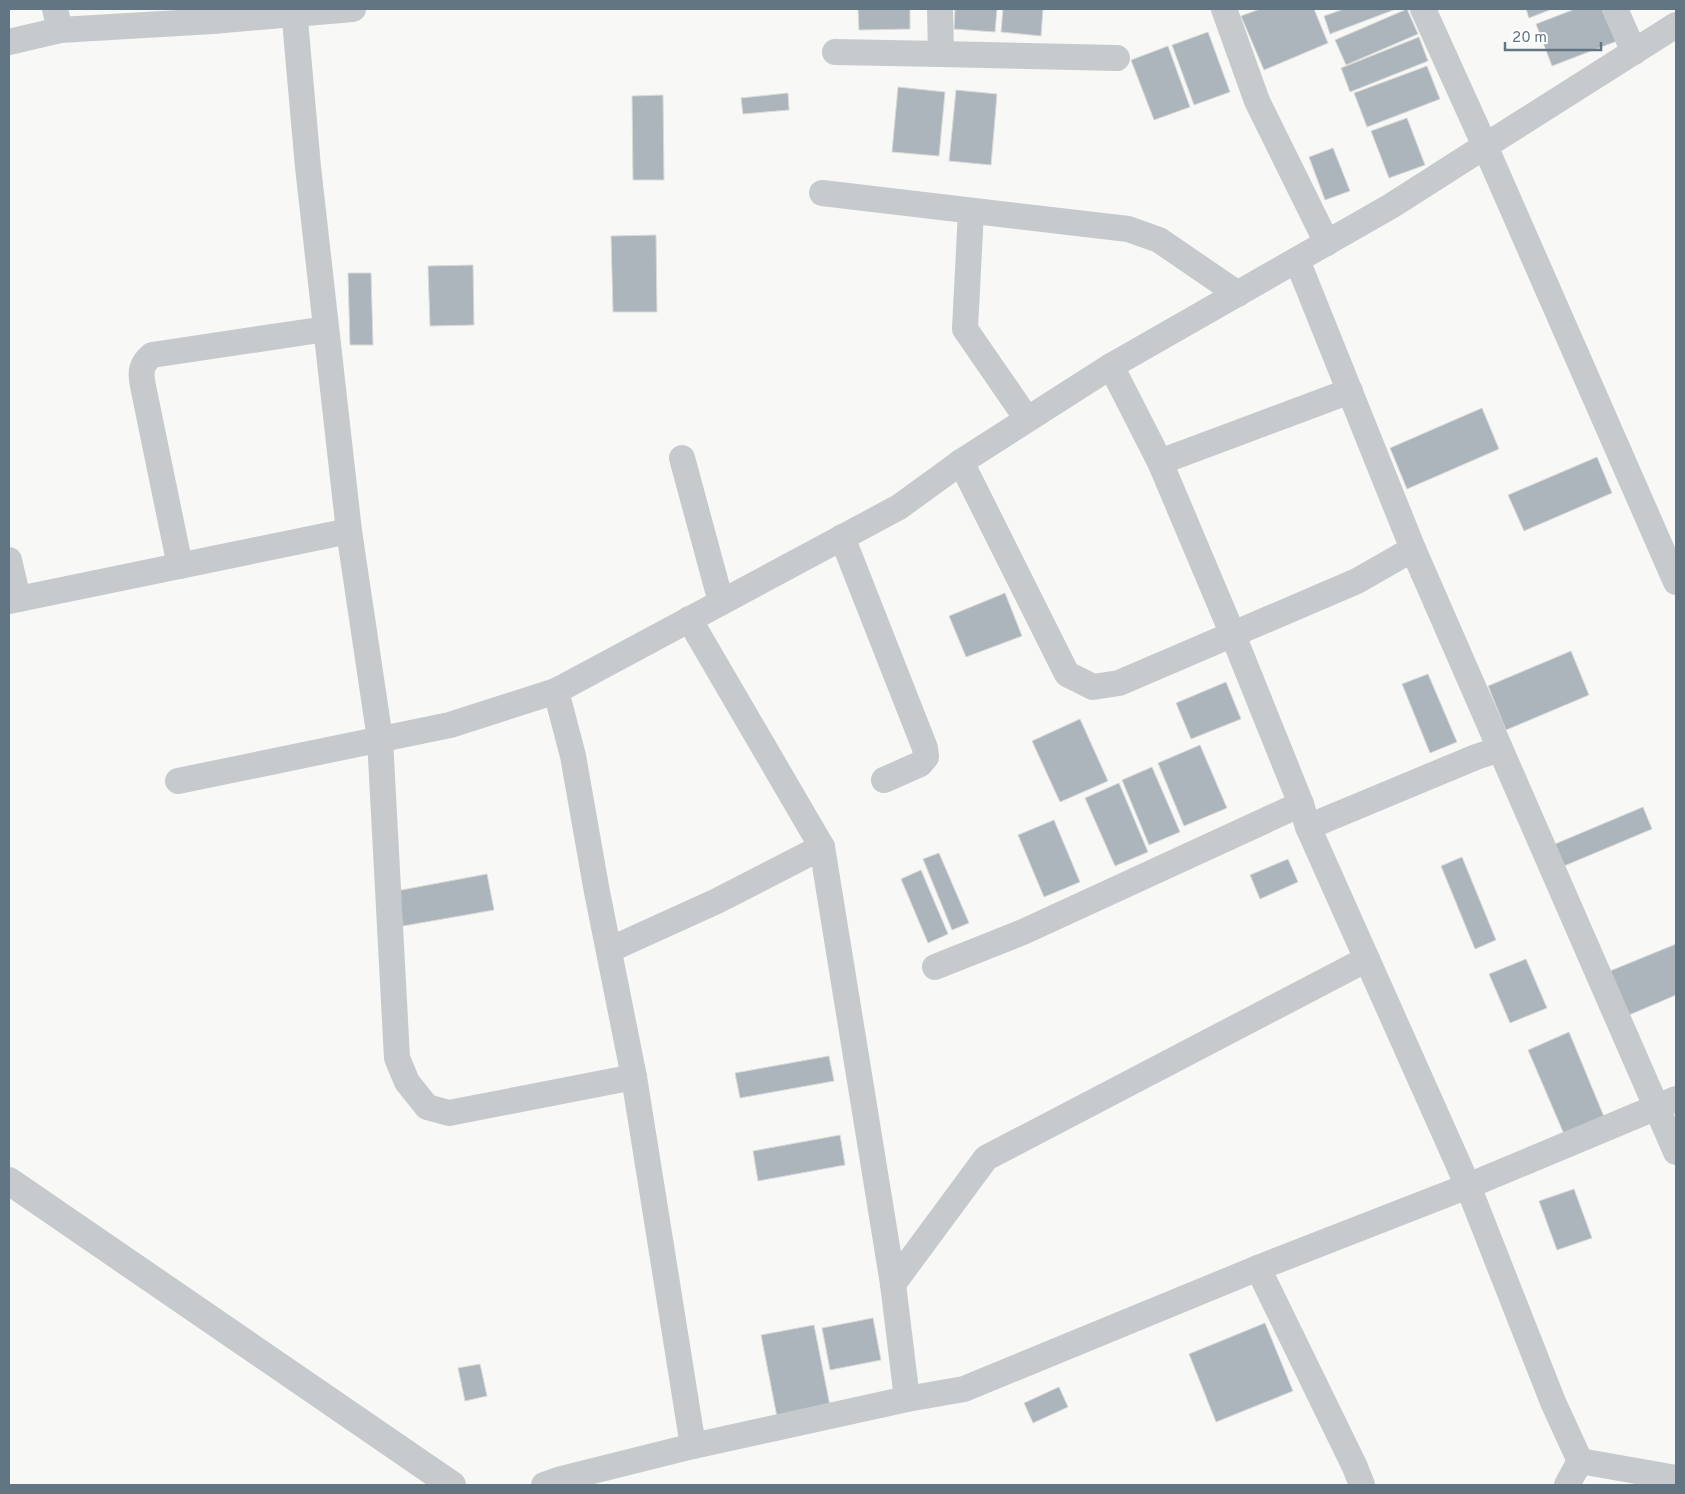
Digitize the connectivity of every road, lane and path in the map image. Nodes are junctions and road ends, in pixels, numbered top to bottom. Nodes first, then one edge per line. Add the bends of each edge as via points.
1 (353, 9) edge
2 (940, 9) edge
3 (1224, 9) edge
4 (1423, 9) edge
5 (1615, 9) edge
6 (294, 12) edge
7 (58, 20) edge
8 (1673, 35) edge
9 (9, 42) edge
10 (835, 52) dead end
11 (1634, 52) junction
12 (941, 54) junction
13 (1117, 58) dead end
14 (1485, 146) junction
15 (822, 193) dead end
16 (971, 211) junction
17 (1327, 243) junction
18 (1297, 260) junction
19 (1238, 294) junction
20 (326, 329) junction
21 (1111, 366) junction
22 (1350, 391) junction
23 (1027, 419) junction
24 (682, 458) dead end
25 (961, 462) junction
26 (1160, 462) junction
27 (349, 531) junction
28 (842, 537) junction
29 (1413, 549) junction
30 (9, 560) edge
31 (180, 566) junction
32 (1676, 582) edge
33 (14, 600) edge
34 (721, 602) junction
35 (689, 619) junction
36 (1233, 635) junction
37 (556, 691) junction
38 (380, 739) junction
39 (1500, 749) junction
40 (884, 780) dead end
41 (178, 781) dead end
42 (1304, 816) junction
43 (822, 848) junction
44 (609, 950) junction
45 (1367, 959) junction
46 (934, 967) dead end
47 (634, 1077) junction
48 (1666, 1103) edge
49 (1676, 1152) edge
50 (9, 1181) edge
51 (1468, 1186) junction
52 (1258, 1268) junction
53 (894, 1284) junction
54 (907, 1399) junction
55 (693, 1446) junction
56 (1580, 1461) junction
57 (1676, 1478) edge
58 (452, 1485) edge
59 (544, 1485) edge
60 (1362, 1485) edge
61 (1567, 1485) edge

1 - 6 street
2 - 12 street
3 - 17 street via 1257,100
4 - 14 street
5 - 11 street
6 - 7 street via 138,27
6 - 20 street
7 - 9 street
8 - 11 street
10 - 12 street
11 - 14 street
12 - 13 street
14 - 17 street
14 - 32 street
15 - 16 street
16 - 19 street via 1128,228 1158,240
16 - 23 street via 965,329
17 - 18 street
18 - 19 street
18 - 22 street
19 - 21 street
20 - 27 street
20 - 31 street via 152,355 144,361 140,373
21 - 23 street
21 - 26 street
22 - 26 street
22 - 29 street
23 - 25 street
24 - 34 street
25 - 28 street via 899,507
25 - 36 street via 1067,674 1092,687 1119,683
26 - 36 street
27 - 31 street
27 - 38 street
28 - 34 street
28 - 40 street via 926,748 926,757 920,764
29 - 36 street via 1357,582
29 - 39 street
30 - 33 street
31 - 33 street
34 - 35 street
35 - 37 street
35 - 43 street
36 - 42 street
37 - 38 street via 450,725
37 - 44 street via 573,756
38 - 41 street
38 - 47 street via 398,1058 407,1082 427,1107 449,1113
39 - 42 street
39 - 48 street
42 - 45 street
42 - 46 street
43 - 44 street
43 - 53 street
44 - 47 street
45 - 51 street
45 - 53 street via 986,1158
47 - 55 street
48 - 49 street
48 - 51 street
50 - 58 street
51 - 52 street
51 - 56 street via 1553,1402
52 - 54 street via 964,1389
52 - 60 street
53 - 54 street
54 - 55 street
55 - 59 street
56 - 57 street
56 - 61 street

